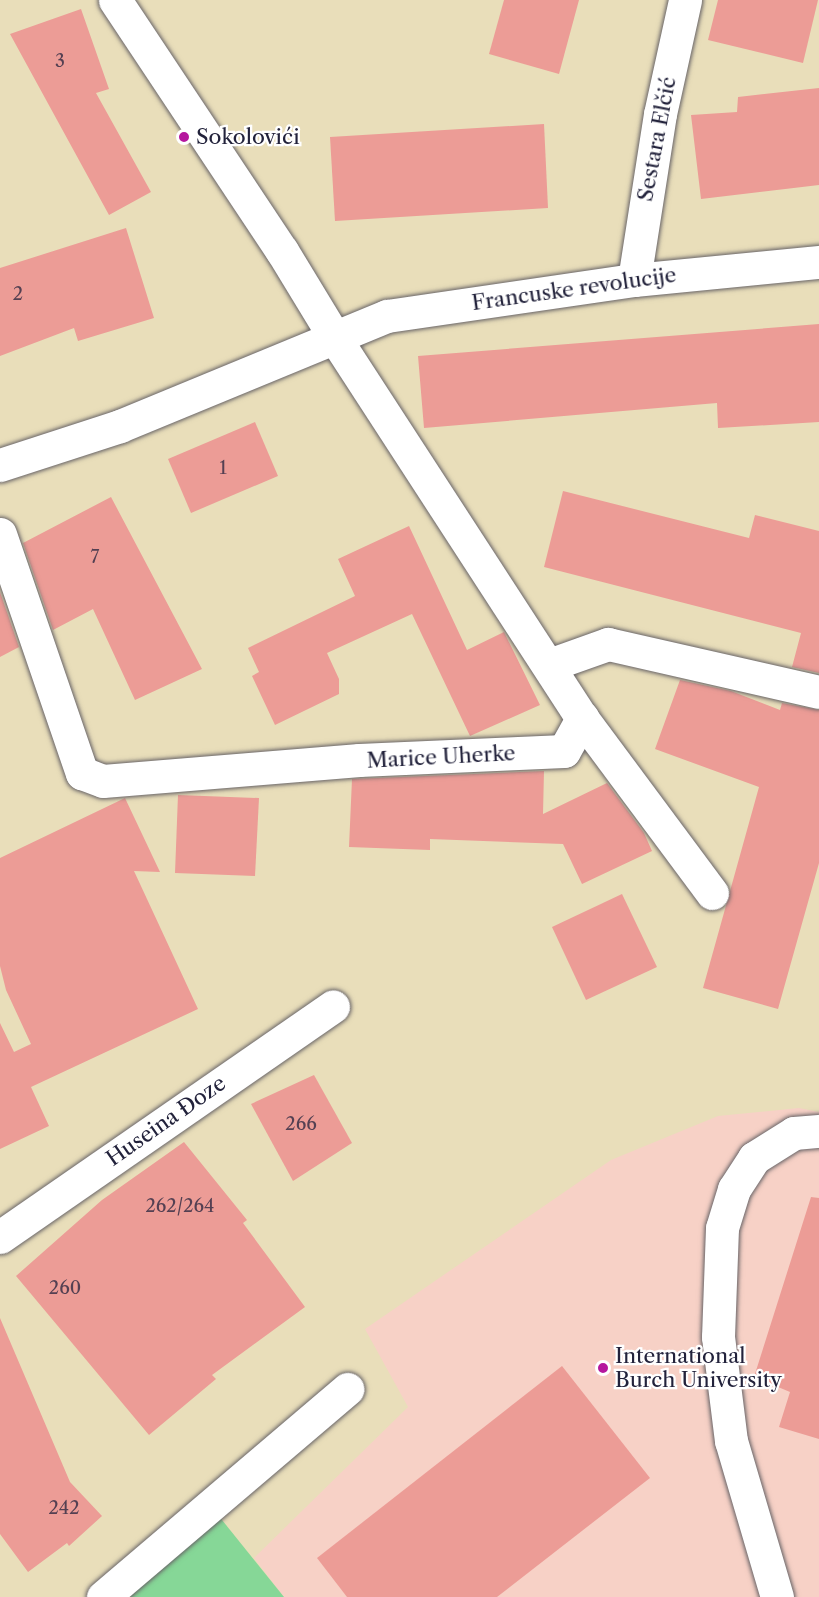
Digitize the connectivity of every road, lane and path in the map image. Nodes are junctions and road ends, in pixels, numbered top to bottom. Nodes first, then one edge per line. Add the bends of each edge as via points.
1 (115, 0) edge
2 (685, 0) edge
3 (819, 262) edge
4 (634, 280) junction
5 (335, 338) junction
6 (0, 465) edge
7 (0, 534) edge
8 (549, 665) junction
9 (819, 692) edge
10 (582, 718) junction
11 (712, 893) dead end
12 (333, 1006) dead end
13 (819, 1131) edge
14 (0, 1237) edge
15 (348, 1389) dead end
16 (103, 1597) edge
17 (777, 1597) edge

1 - 5 street via 282,251
2 - 4 street, Sestara Elčić via 660,114
3 - 4 street, Francuske revolucije
4 - 5 street, Francuske revolucije via 387,316
5 - 6 street, Francuske revolucije via 120,426
5 - 8 street
7 - 10 street, Marice Uherke via 82,773 103,781 359,760 564,751
8 - 9 street via 608,644
8 - 10 street
10 - 11 street
12 - 14 street, Huseina Đoze
13 - 17 street via 794,1133 754,1158 734,1189 722,1228 718,1337 731,1441
15 - 16 street

